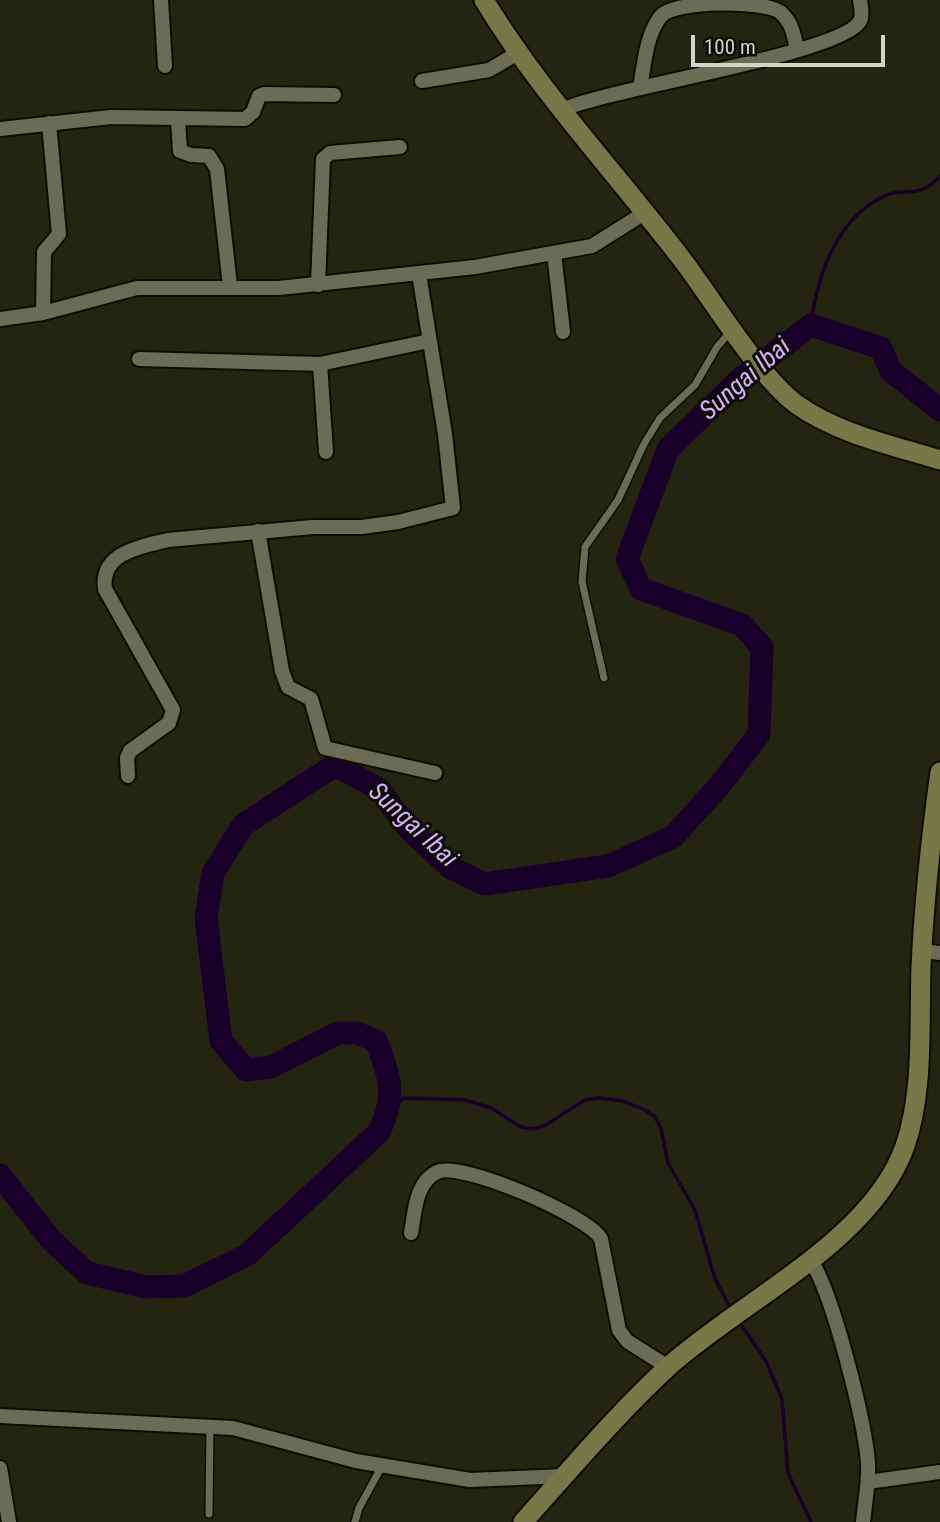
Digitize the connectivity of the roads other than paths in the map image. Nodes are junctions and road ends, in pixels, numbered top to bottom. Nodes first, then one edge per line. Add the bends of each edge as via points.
1 (161, 0) edge
2 (484, 0) edge
3 (860, 0) edge
4 (797, 50) junction
5 (518, 53) junction
6 (165, 66) dead end
7 (422, 81) dead end
8 (640, 88) junction
9 (334, 95) dead end
10 (562, 110) junction
11 (178, 120) junction
12 (49, 123) junction
13 (0, 129) edge
14 (400, 147) dead end
15 (646, 212) junction
16 (554, 253) junction
17 (419, 274) junction
18 (318, 285) junction
19 (230, 286) junction
20 (43, 313) junction
21 (0, 319) edge
22 (733, 328) junction
23 (563, 332) dead end
24 (429, 341) junction
25 (139, 359) dead end
26 (320, 364) junction
27 (326, 452) dead end
28 (940, 460) edge
29 (258, 531) junction
30 (604, 678) dead end
31 (940, 772) edge
32 (435, 773) dead end
33 (128, 776) dead end
34 (931, 952) edge
35 (411, 1233) dead end
36 (810, 1259) junction
37 (668, 1367) junction
38 (0, 1416) edge
39 (209, 1426) junction
40 (382, 1466) junction
41 (0, 1468) edge
42 (940, 1472) edge
43 (565, 1476) junction
44 (867, 1482) junction
45 (209, 1514) dead end
46 (9, 1522) edge
47 (355, 1522) edge
48 (523, 1522) edge
49 (863, 1522) edge

1 - 6 street
2 - 5 street
3 - 4 street via 856,26
4 - 8 street
4 - 8 street via 789,21 773,7 758,2 680,7 663,14 655,27
5 - 7 street via 489,71
5 - 10 street
8 - 10 street
9 - 11 street via 264,94 245,120
10 - 15 street
11 - 12 street via 111,117
11 - 19 street via 180,151 209,156 217,169
12 - 13 street
12 - 20 street via 60,234 44,252
14 - 18 street via 330,153 323,159
15 - 16 street via 592,246
15 - 22 street
16 - 17 street
16 - 23 street
17 - 18 street
17 - 24 street
18 - 19 street
19 - 20 street via 137,288
20 - 21 street
22 - 28 street via 774,384 818,417
22 - 30 lane via 695,385 660,418 618,499 585,547 582,582
24 - 26 street
24 - 29 street via 453,508 375,526
25 - 26 street
26 - 27 street
29 - 32 street via 282,671 288,687 311,699 326,748
29 - 33 street via 167,540 132,551 106,566 105,589 173,710 169,723 131,751
31 - 34 street via 930,836
34 - 36 street via 905,1146 868,1209
35 - 37 street via 420,1187 437,1171 459,1169 563,1210 597,1232 619,1330 627,1341
36 - 37 street
36 - 44 street via 829,1305 857,1408 867,1454
37 - 43 street
38 - 39 street
39 - 40 street
39 - 45 lane
40 - 43 street via 488,1481
40 - 47 lane
41 - 46 street
42 - 44 street
43 - 48 street
44 - 49 street

